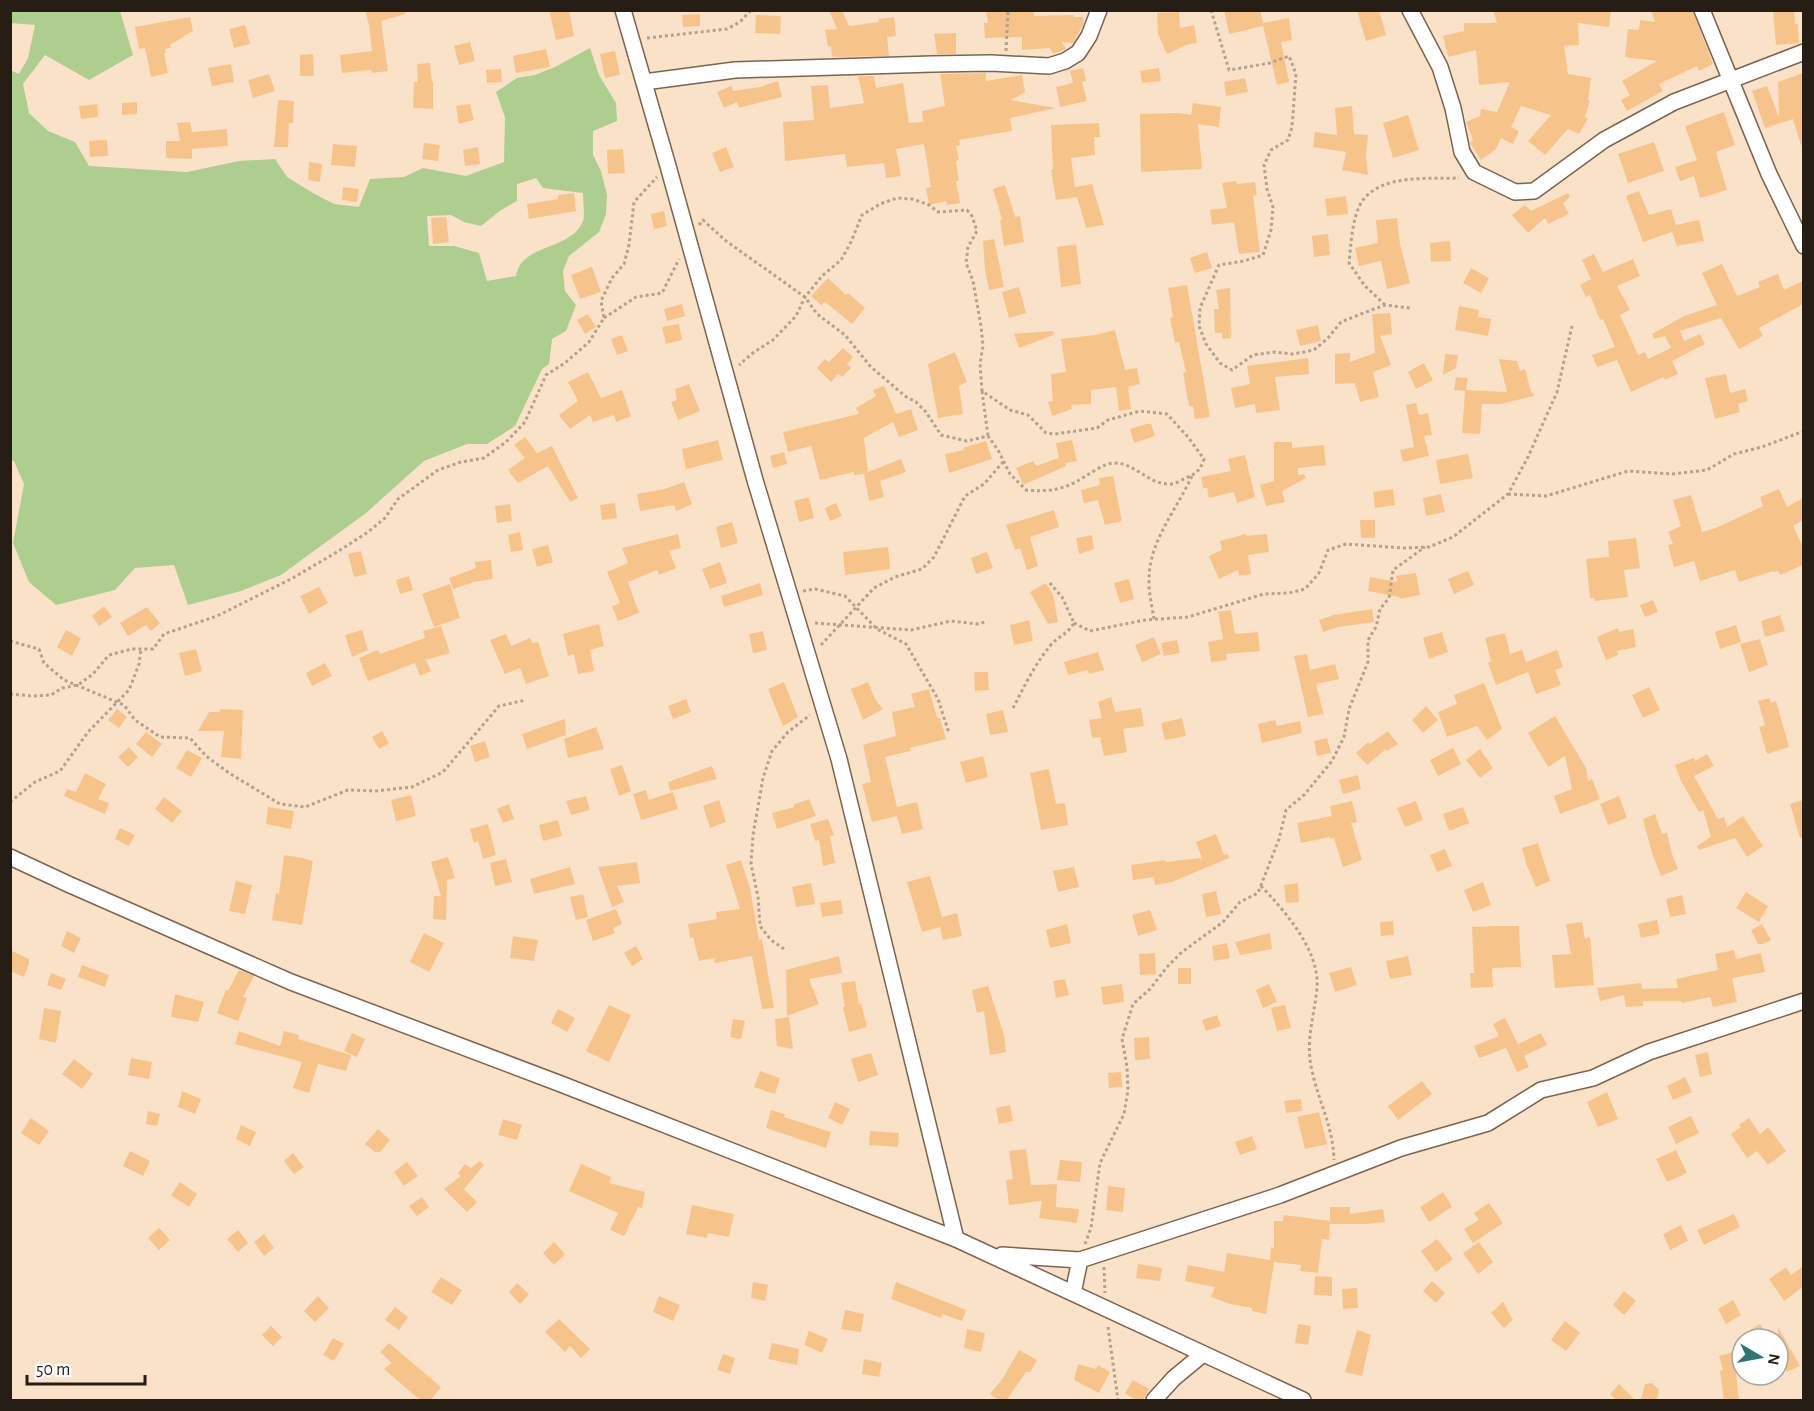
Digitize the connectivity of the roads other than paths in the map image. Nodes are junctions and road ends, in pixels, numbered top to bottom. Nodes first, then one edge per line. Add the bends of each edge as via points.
1 (623, 10) edge
2 (1099, 10) edge
3 (1410, 10) edge
4 (1702, 10) edge
5 (1803, 52) edge
6 (1731, 80) junction
7 (644, 82) junction
8 (1803, 246) edge
9 (10, 856) edge
10 (1803, 1000) edge
11 (956, 1239) junction
12 (991, 1255) junction
13 (1080, 1260) junction
14 (1073, 1293) junction
15 (1203, 1353) junction
16 (1154, 1401) edge
17 (1303, 1401) edge

1 - 7 street
2 - 7 street via 1078,53 1048,66 932,64 735,70
3 - 6 street via 1440,67 1462,152 1474,172 1515,192 1534,191 1604,140 1674,102
4 - 6 street
5 - 6 street
6 - 8 street
7 - 11 street via 842,771
9 - 11 street via 291,982
10 - 13 street via 1649,1052 1593,1078 1541,1090 1488,1123 1401,1148 1259,1202
11 - 12 street
12 - 13 street
12 - 14 street
13 - 14 street
14 - 15 street
15 - 16 street
15 - 17 street

